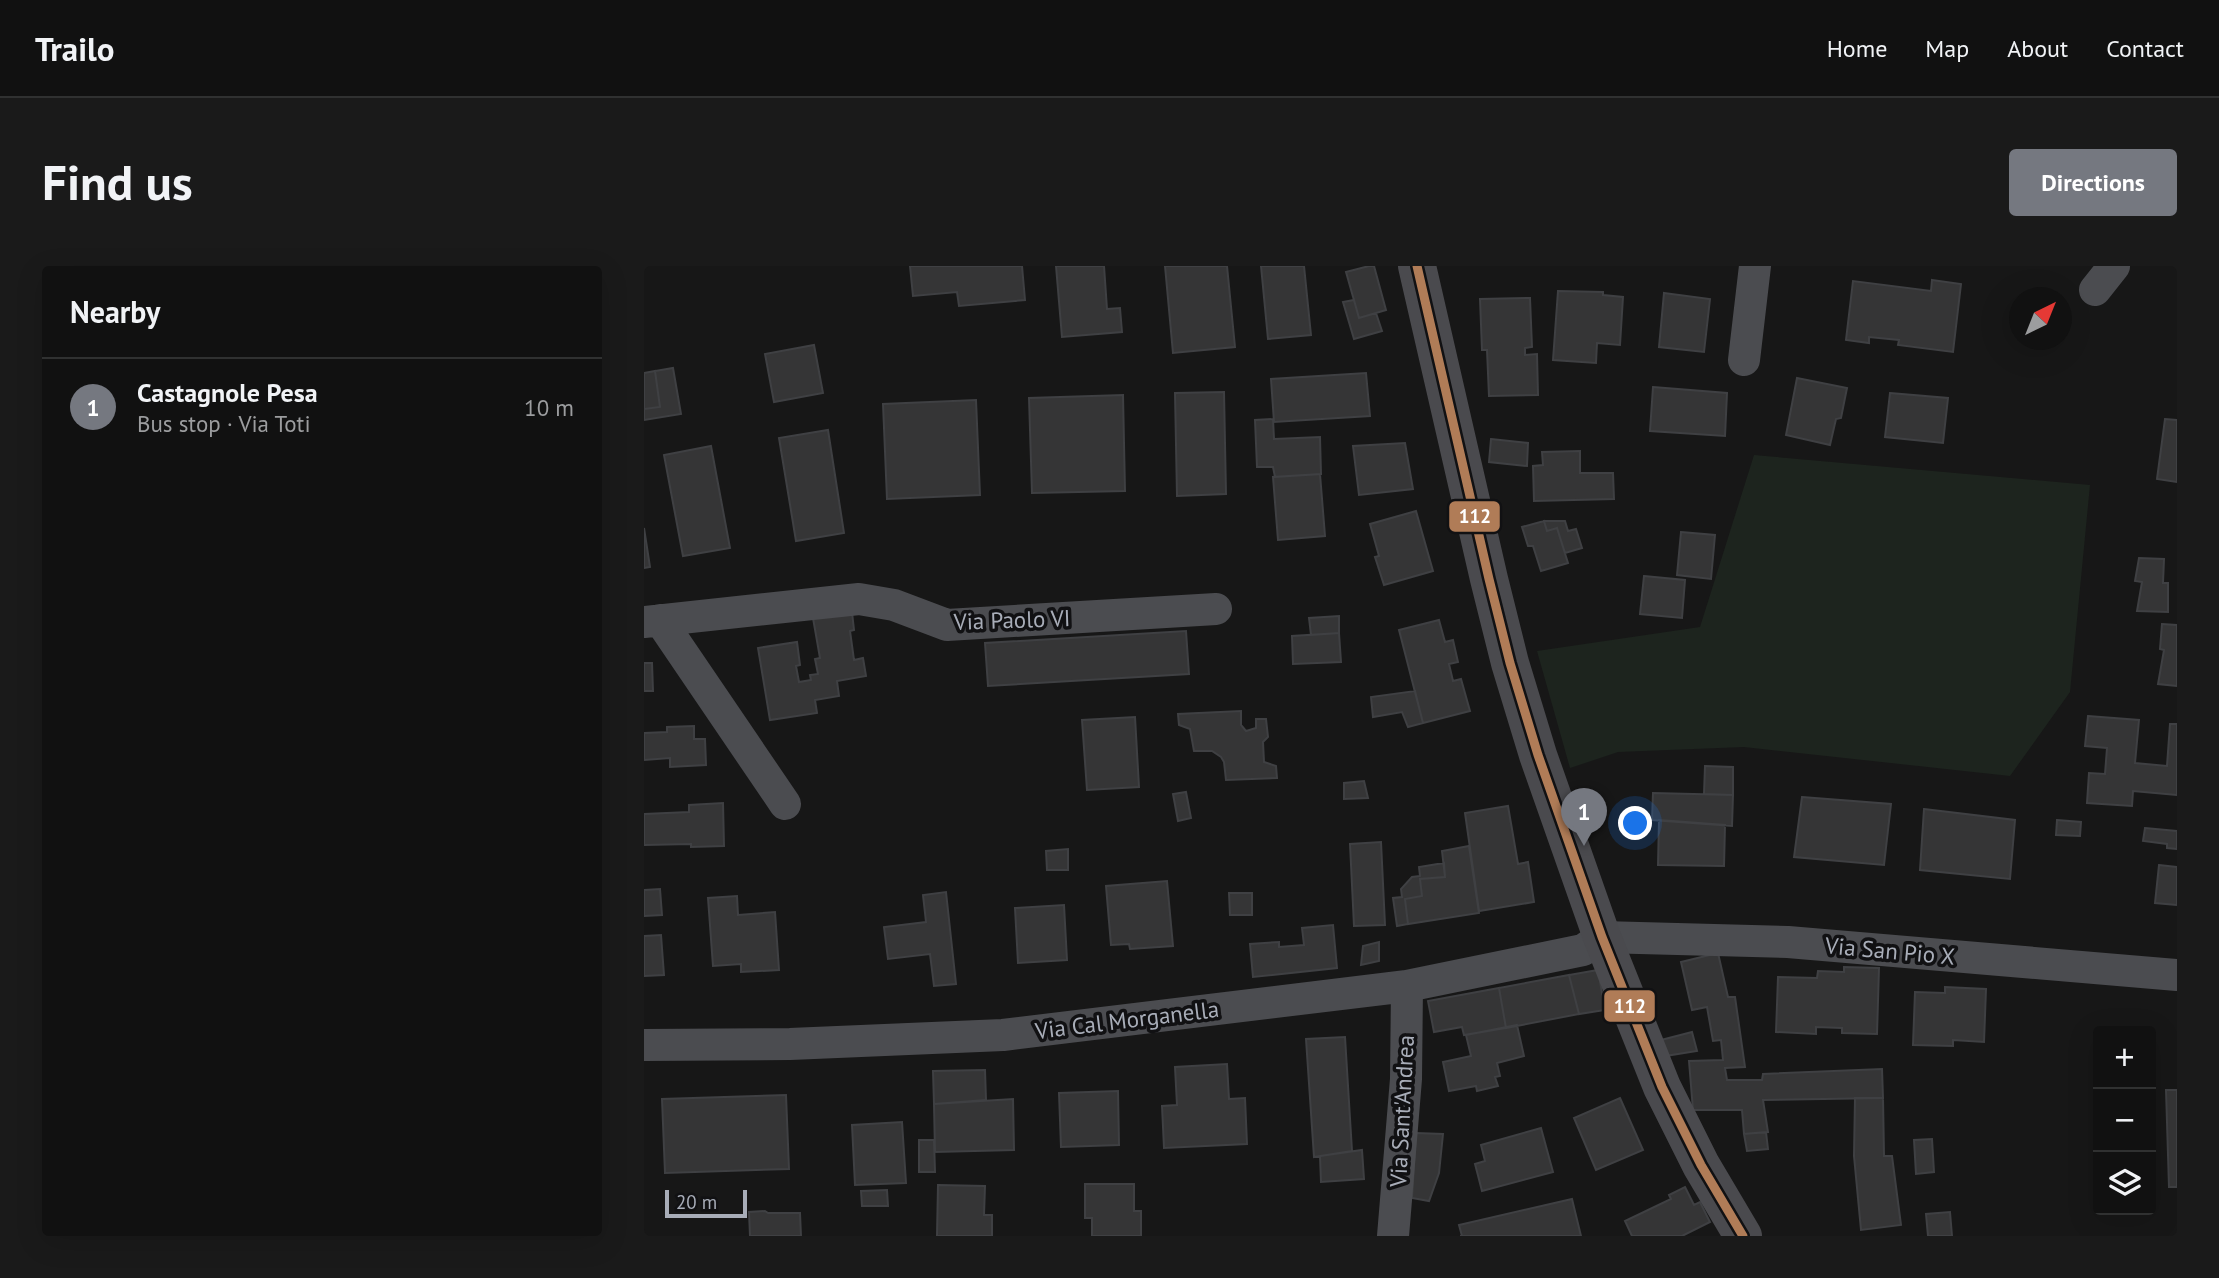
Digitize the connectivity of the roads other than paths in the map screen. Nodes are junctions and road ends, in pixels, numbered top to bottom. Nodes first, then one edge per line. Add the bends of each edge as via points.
1 (1417, 266) edge
2 (1755, 266) edge
3 (1744, 360) dead end
4 (1216, 609) dead end
5 (652, 621) edge
6 (785, 804) dead end
7 (1602, 937) junction
8 (2177, 975) edge
9 (1407, 986) junction
10 (644, 1045) edge
11 (1393, 1236) edge
12 (1743, 1236) edge

1 - 7 main road via 1510,663
2 - 3 street
4 - 5 street, Via Paolo VI via 947,625 894,605 859,599
5 - 6 street
7 - 8 street, Via San Pio X via 1788,942
7 - 9 street, Via Cal Morganella via 1583,950
7 - 12 main road via 1662,1087
9 - 10 street, Via Cal Morganella via 1003,1035
9 - 11 street, Via Sant'Andrea via 1406,1079

